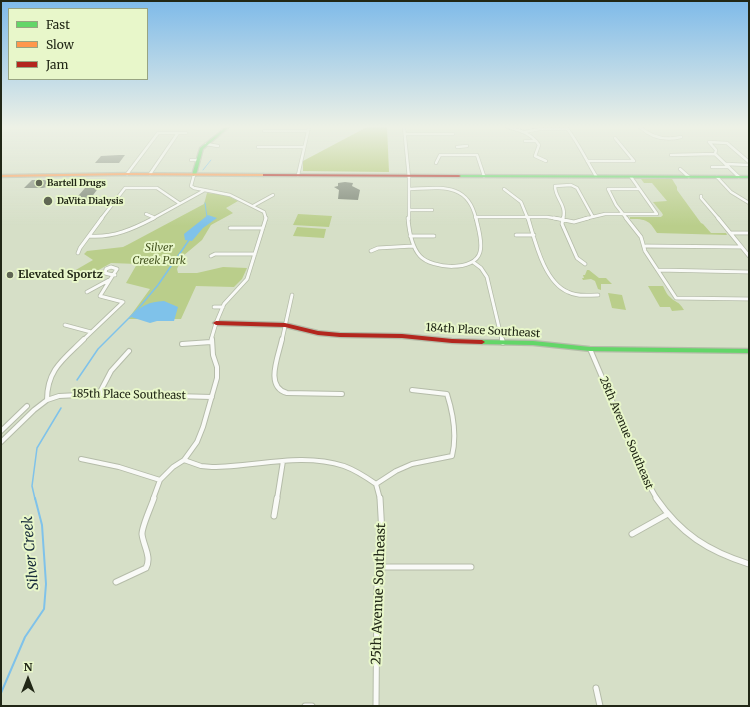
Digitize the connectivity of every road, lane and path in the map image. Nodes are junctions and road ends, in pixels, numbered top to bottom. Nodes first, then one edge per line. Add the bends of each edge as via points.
1 (137, 160) edge
2 (160, 160) edge
3 (191, 160) dead end
4 (199, 160) joint
5 (301, 160) edge
6 (408, 160) edge
7 (437, 160) edge
8 (479, 160) edge
9 (633, 160) edge
10 (722, 160) edge
11 (587, 161) joint
12 (436, 163) dead end
13 (749, 163) edge
14 (726, 164) junction
15 (712, 167) dead end
16 (730, 168) junction
17 (680, 169) dead end
18 (127, 174) junction
19 (150, 174) junction
20 (194, 174) junction
21 (298, 174) junction
22 (410, 175) junction
23 (1, 176) edge
24 (484, 176) junction
25 (596, 176) junction
26 (630, 176) junction
27 (689, 177) junction
28 (717, 177) junction
29 (739, 177) junction
30 (749, 177) edge
31 (410, 189) junction
32 (504, 189) dead end
33 (639, 189) junction
34 (203, 191) junction
35 (273, 194) dead end
36 (701, 196) dead end
37 (749, 200) edge
38 (745, 202) junction
39 (180, 203) junction
40 (749, 203) edge
41 (253, 206) junction
42 (409, 210) junction
43 (432, 210) dead end
44 (146, 214) dead end
45 (622, 215) junction
46 (475, 217) junction
47 (527, 217) junction
48 (593, 217) junction
49 (153, 218) junction
50 (563, 221) junction
51 (230, 228) dead end
52 (263, 228) junction
53 (730, 233) junction
54 (749, 233) edge
55 (516, 235) dead end
56 (534, 235) junction
57 (89, 236) junction
58 (410, 236) junction
59 (434, 236) dead end
60 (413, 246) junction
61 (646, 246) junction
62 (741, 247) junction
63 (371, 251) dead end
64 (78, 253) dead end
65 (255, 254) junction
66 (211, 256) dead end
67 (749, 256) edge
68 (473, 262) junction
69 (585, 264) dead end
70 (658, 270) junction
71 (749, 272) edge
72 (115, 275) dead end
73 (110, 280) junction
74 (87, 292) dead end
75 (292, 294) dead end
76 (598, 295) dead end
77 (749, 299) edge
78 (214, 307) dead end
79 (223, 307) junction
80 (216, 323) junction
81 (65, 324) dead end
82 (285, 325) junction
83 (91, 332) junction
84 (211, 342) junction
85 (503, 343) junction
86 (182, 344) dead end
87 (590, 349) junction
88 (129, 351) dead end
89 (749, 351) edge
90 (412, 390) dead end
91 (99, 394) junction
92 (342, 394) dead end
93 (212, 397) junction
94 (47, 400) junction
95 (27, 406) dead end
96 (7, 425) junction
97 (14, 429) junction
98 (1, 431) edge
99 (1, 442) edge
100 (81, 459) dead end
101 (184, 460) junction
102 (283, 461) junction
103 (160, 480) junction
104 (376, 484) junction
105 (666, 515) junction
106 (274, 516) dead end
107 (632, 534) dead end
108 (749, 564) edge
109 (380, 567) junction
110 (471, 567) dead end
111 (116, 582) dead end
112 (596, 688) dead end
113 (305, 706) edge
114 (312, 706) edge
115 (376, 706) edge
116 (600, 706) edge

1 - 18 street
2 - 19 street
3 - 4 street
4 - 20 street
5 - 21 street
6 - 22 street
7 - 12 street
8 - 24 street
9 - 11 street
10 - 14 street
11 - 25 street
13 - 14 street
14 - 16 street
15 - 16 street
16 - 29 street
17 - 27 street
18 - 19 street
18 - 23 street
19 - 20 street
20 - 21 street
20 - 34 street via 191,186
21 - 22 street
22 - 24 street
22 - 31 street
24 - 25 street
25 - 26 street
26 - 27 street
26 - 33 street
27 - 28 street
28 - 29 street
28 - 38 street
29 - 30 street
31 - 42 street
31 - 46 street via 441,189 460,194 469,200
32 - 47 street via 521,203
33 - 45 street via 608,189
33 - 45 street via 657,214
34 - 39 street
34 - 41 street via 230,194
35 - 41 street
36 - 53 street
37 - 38 street
38 - 40 street
39 - 49 street
39 - 57 street via 156,188 125,188
41 - 52 street via 266,216
42 - 43 street
42 - 58 street
44 - 49 street
45 - 48 street via 605,214
45 - 61 street via 635,228
46 - 47 street
46 - 68 street via 482,249
47 - 50 street via 547,217
47 - 56 street
48 - 50 street via 582,221
48 - 50 street via 577,188 571,185 555,186 564,211
49 - 57 street via 117,234 105,237
50 - 69 street via 578,258
51 - 52 street
52 - 65 street
53 - 54 street
53 - 62 street
55 - 56 street
56 - 76 street via 552,282 574,295
57 - 64 street
58 - 59 street
58 - 60 street
60 - 63 street via 378,248
60 - 68 street via 425,260 433,264 456,266
61 - 62 street
61 - 70 street via 645,251
62 - 67 street
65 - 66 street
65 - 79 street via 247,278
68 - 85 street via 487,277
70 - 71 street
70 - 77 street via 676,298
72 - 73 street
73 - 74 street
73 - 83 street via 100,296 123,302
75 - 82 street
78 - 79 street
79 - 80 street
80 - 82 street, 184th Place Southeast
80 - 84 street
81 - 83 street
82 - 85 street, 184th Place Southeast via 340,335 402,336
82 - 92 street via 274,377 278,389 287,393
83 - 94 street via 55,367
84 - 86 street
84 - 93 street via 217,367
85 - 87 street, 184th Place Southeast via 533,343
87 - 89 street, 184th Place Southeast
87 - 105 street, 28th Avenue Southeast via 645,478
88 - 91 street via 112,371
90 - 104 street via 446,394 455,450 452,456 419,461
91 - 93 street, 185th Place Southeast
91 - 94 street, 185th Place Southeast via 72,394
93 - 101 street via 197,442
94 - 97 street
95 - 96 street
96 - 97 street
96 - 98 street
97 - 99 street
100 - 103 street via 119,467
101 - 102 street via 205,467 218,468
101 - 103 street
102 - 104 street via 326,461 362,473
102 - 106 street
103 - 111 street via 142,533 148,564 146,568
104 - 109 street, 25th Avenue Southeast via 381,497 382,512
105 - 107 street
105 - 108 street, 28th Avenue Southeast via 679,528 714,552
109 - 110 street
109 - 115 street, 25th Avenue Southeast via 377,586
112 - 116 street
113 - 114 street

